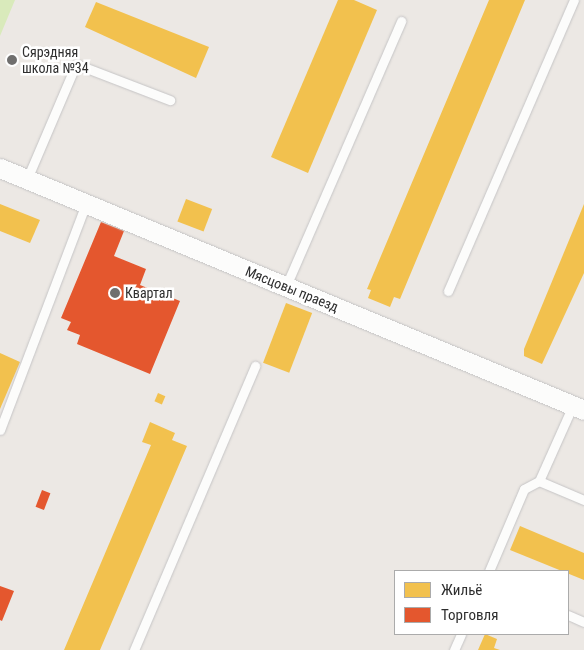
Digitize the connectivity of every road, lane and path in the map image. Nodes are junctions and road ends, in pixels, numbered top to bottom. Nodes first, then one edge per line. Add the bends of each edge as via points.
1 (574, 0) edge
2 (401, 21) dead end
3 (170, 100) dead end
4 (0, 168) edge
5 (27, 179) junction
6 (86, 206) junction
7 (286, 286) junction
8 (448, 291) dead end
9 (255, 366) dead end
10 (578, 408) edge
11 (0, 430) edge
12 (539, 481) junction
13 (584, 500) edge
14 (489, 570) edge
15 (569, 615) edge
16 (584, 622) edge
17 (461, 635) edge
18 (134, 650) edge
19 (454, 650) edge

1 - 8 lane
2 - 7 lane
3 - 5 lane via 76,64
4 - 5 street, Мясцовы праезд
5 - 6 street, Мясцовы праезд
6 - 7 street, Мясцовы праезд
6 - 11 lane
7 - 10 street, Мясцовы праезд
9 - 18 lane
10 - 12 lane
12 - 13 lane
12 - 14 lane via 524,489
15 - 16 lane
17 - 19 lane

